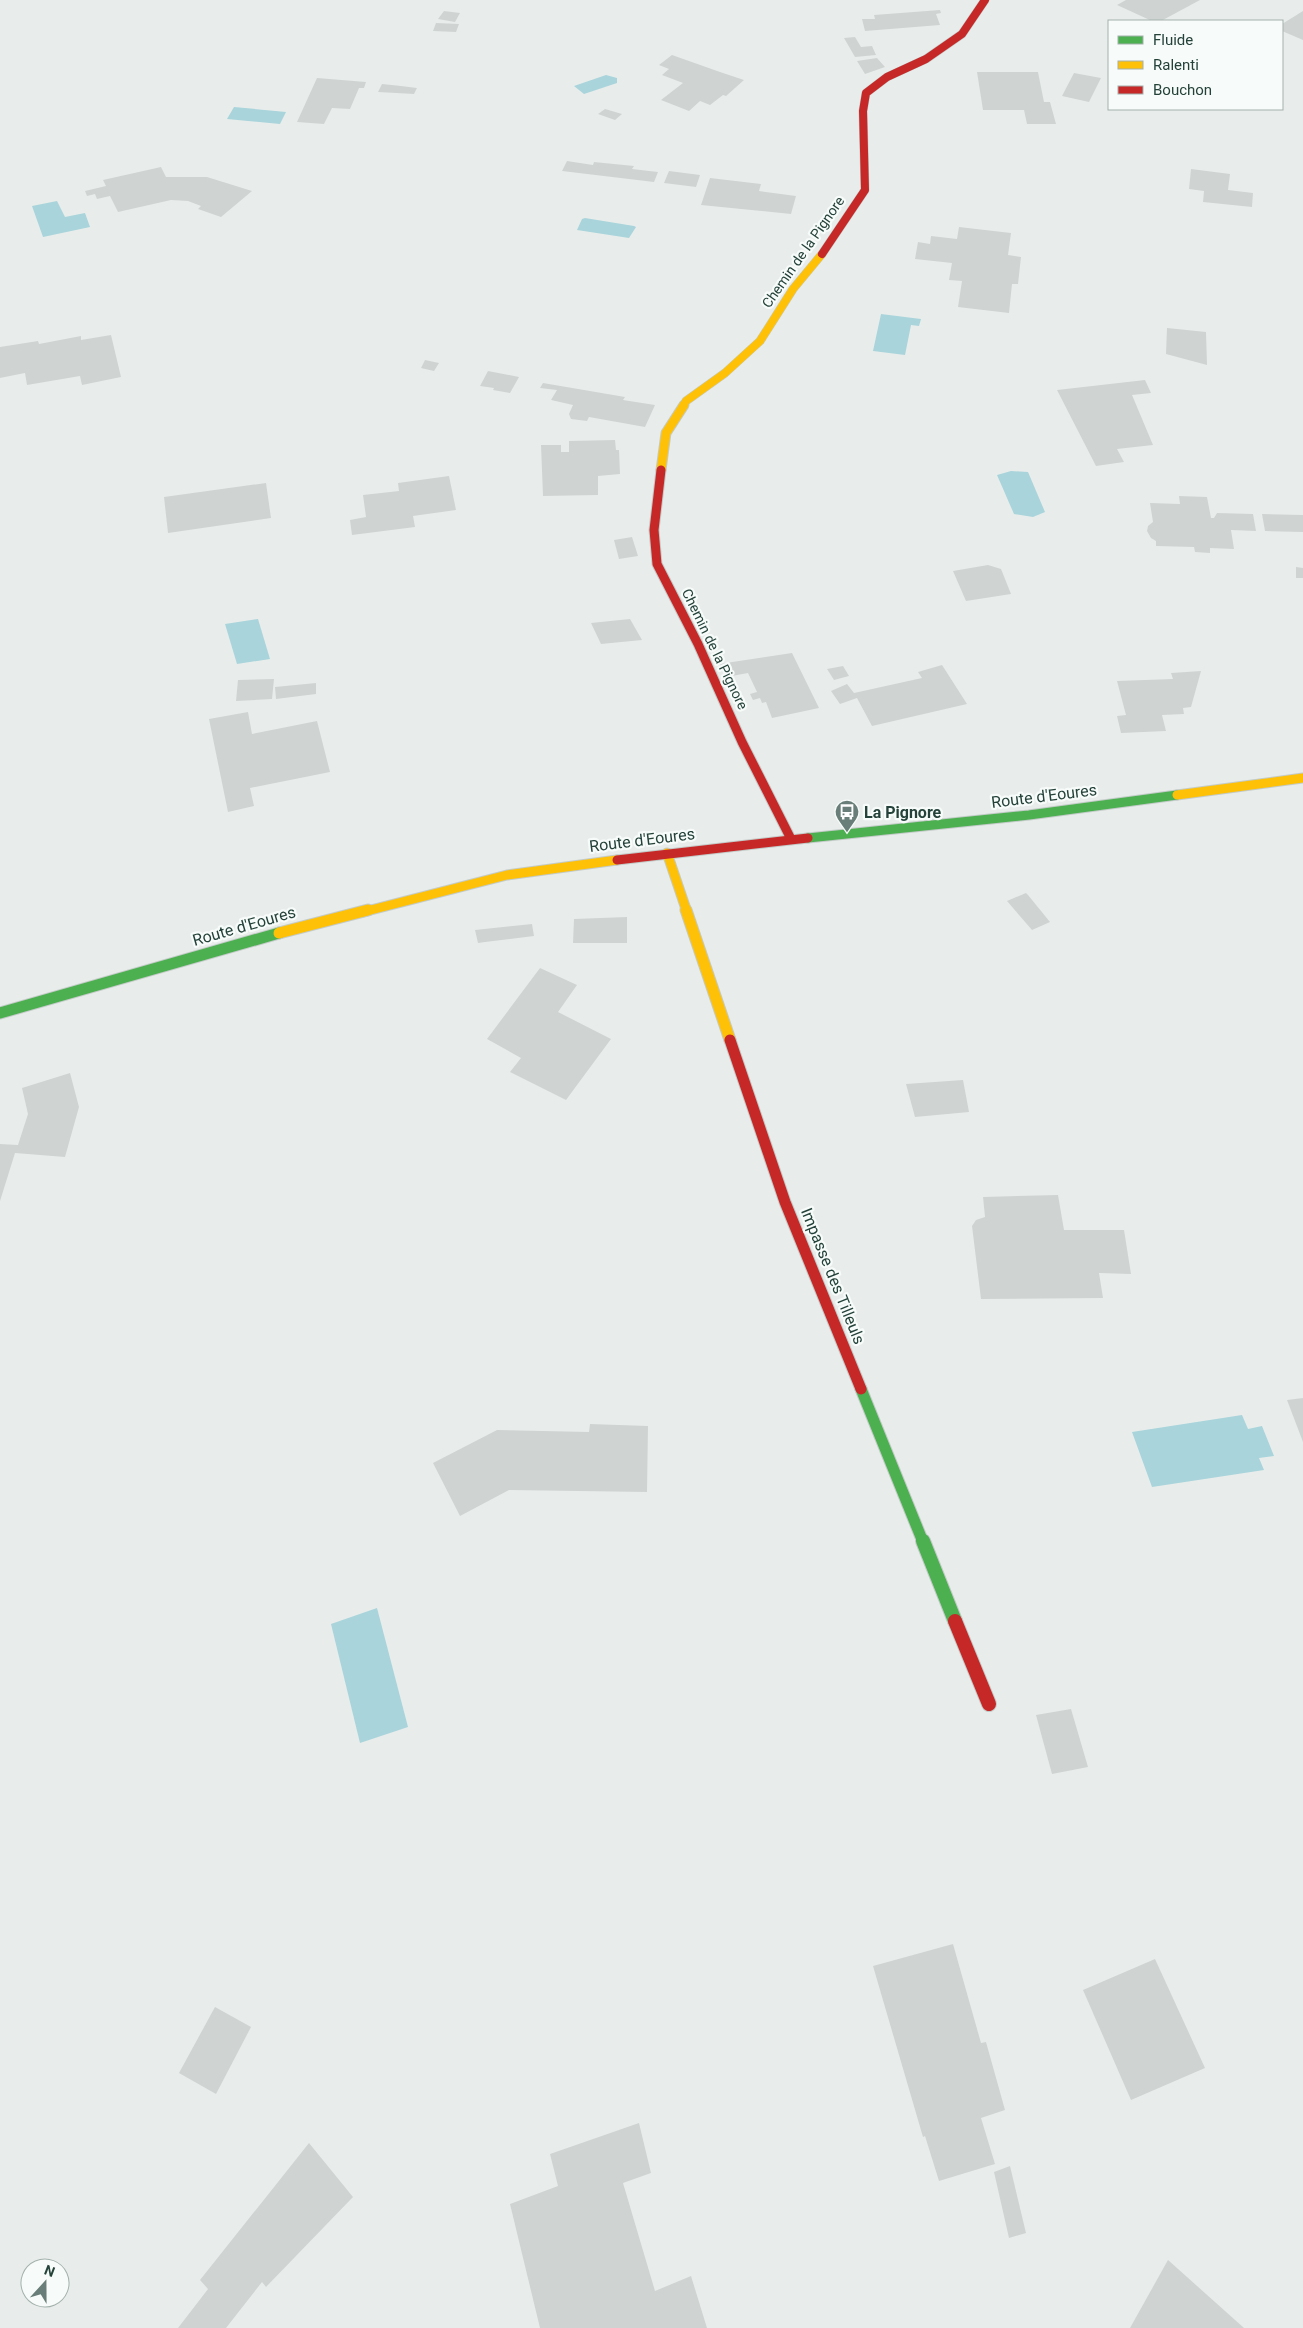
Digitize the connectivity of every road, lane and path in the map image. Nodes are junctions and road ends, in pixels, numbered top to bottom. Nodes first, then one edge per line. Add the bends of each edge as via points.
1 (985, 0) edge
2 (1303, 778) edge
3 (791, 839) junction
4 (667, 853) junction
5 (0, 1013) edge
6 (989, 1704) dead end

1 - 3 street, Chemin de la Pignore via 962,34 926,59 887,77 866,93 863,111 865,190 828,248 792,289 760,341 725,373 686,401 666,433 654,530 657,564
2 - 3 street, Route d'Eoures via 1029,816
3 - 4 street, Route d'Eoures
4 - 5 street, Route d'Eoures via 507,875 323,920
4 - 6 street, Impasse des Tilleuls via 785,1202

